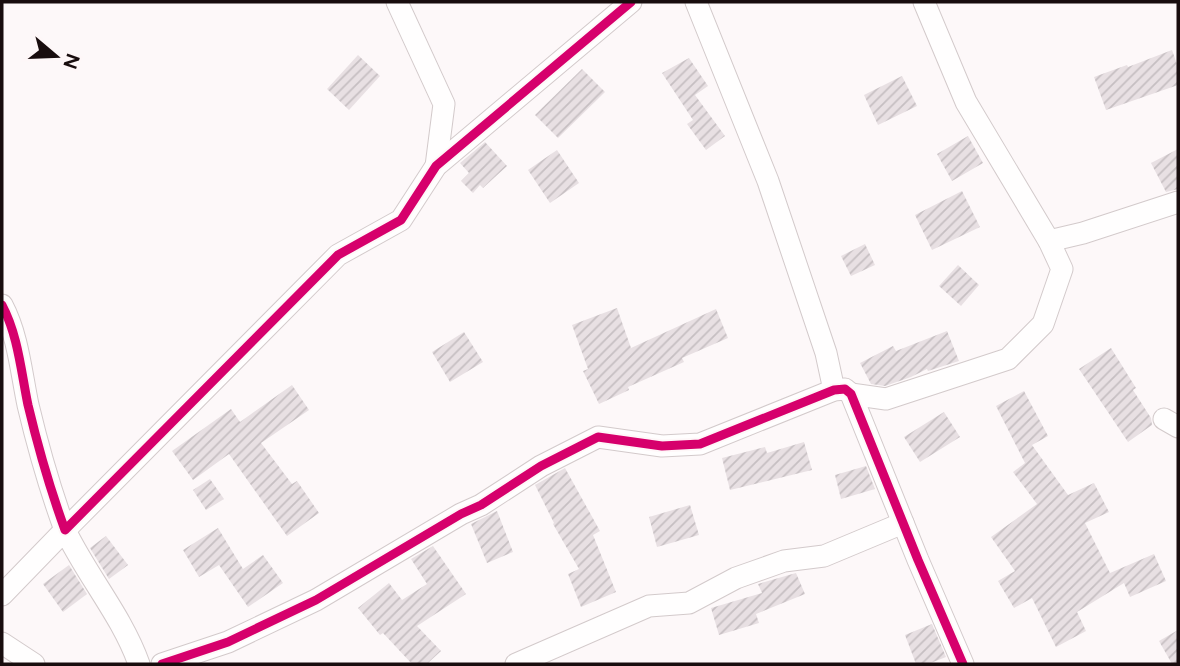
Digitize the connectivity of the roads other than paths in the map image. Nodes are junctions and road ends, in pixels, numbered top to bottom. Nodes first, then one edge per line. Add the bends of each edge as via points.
1 (397, 2) edge
2 (631, 2) edge
3 (696, 2) edge
4 (924, 2) edge
5 (436, 166) junction
6 (1178, 202) edge
7 (1049, 241) junction
8 (2, 304) edge
9 (843, 392) junction
10 (903, 523) junction
11 (65, 530) junction
12 (2, 595) edge
13 (2, 643) edge
14 (34, 664) edge
15 (139, 664) edge
16 (163, 664) edge
17 (516, 664) edge
18 (963, 664) edge

1 - 5 street via 443,104
2 - 5 street
3 - 9 street via 768,181
4 - 7 street via 966,102
5 - 11 street via 401,220 338,256
6 - 7 street
7 - 9 street via 1062,269 1055,291 1043,324 1008,359 886,399
8 - 11 street via 48,483
9 - 10 street
9 - 16 street via 700,444 662,446 598,437 316,600 228,642
10 - 17 street via 824,556 784,561 748,574 689,603 649,606
10 - 18 street
11 - 12 street
11 - 15 street
13 - 14 street

